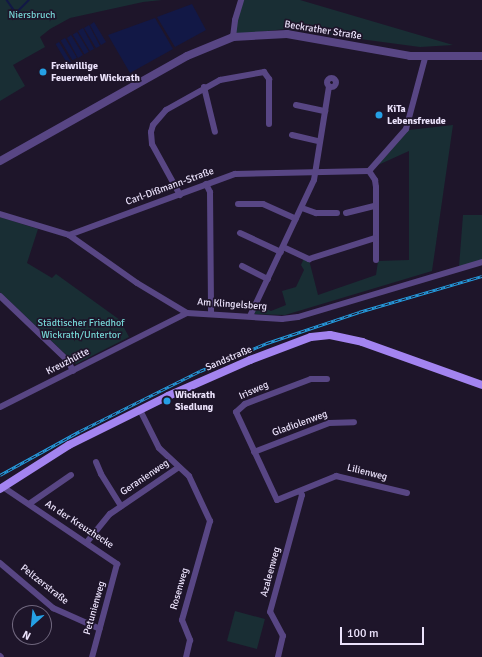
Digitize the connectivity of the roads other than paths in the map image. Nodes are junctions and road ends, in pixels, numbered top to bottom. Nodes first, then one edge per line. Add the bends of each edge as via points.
1 (241, 0) edge
2 (233, 37) junction
3 (482, 56) edge
4 (425, 58) junction
5 (329, 86) dead end
6 (204, 87) junction
7 (296, 105) dead end
8 (325, 111) junction
9 (269, 124) dead end
10 (215, 132) dead end
11 (292, 135) dead end
12 (319, 141) junction
13 (0, 162) edge
14 (369, 171) junction
15 (316, 172) junction
16 (206, 184) junction
17 (180, 195) junction
18 (238, 204) dead end
19 (374, 206) junction
20 (302, 208) junction
21 (338, 213) dead end
22 (346, 213) dead end
23 (0, 214) edge
24 (296, 219) junction
25 (240, 233) dead end
26 (69, 235) junction
27 (375, 238) junction
28 (282, 250) junction
29 (376, 260) dead end
30 (482, 262) edge
31 (242, 266) dead end
32 (268, 278) junction
33 (0, 296) edge
34 (187, 313) junction
35 (211, 313) junction
36 (250, 316) junction
37 (73, 370) junction
38 (327, 378) dead end
39 (482, 385) edge
40 (0, 407) edge
41 (140, 410) junction
42 (354, 422) dead end
43 (254, 452) junction
44 (96, 462) dead end
45 (179, 467) junction
46 (71, 475) dead end
47 (1, 488) edge
48 (300, 491) junction
49 (407, 494) dead end
50 (277, 500) joint
51 (28, 504) junction
52 (121, 506) junction
53 (87, 542) junction
54 (0, 563) edge
55 (118, 564) joint
56 (100, 629) junction
57 (92, 657) edge
58 (186, 657) edge
59 (278, 657) edge

1 - 2 street
2 - 4 street, Beckrather Straße via 287,34
2 - 13 street, Beckrather Straße via 187,56
3 - 4 street, Beckrather Straße
4 - 14 street via 406,128
5 - 8 street
6 - 9 street via 245,74 264,72 269,79
6 - 10 street
6 - 17 street via 166,110 156,119 151,132 152,144
7 - 8 street
8 - 12 street
11 - 12 street
12 - 15 street
14 - 15 street, Carl-Dißmann-Straße
14 - 19 street via 375,180
15 - 16 street, Carl-Dißmann-Straße via 235,174
15 - 20 street
16 - 17 street, Carl-Dißmann-Straße
16 - 35 street via 210,192
17 - 26 street, Carl-Dißmann-Straße
18 - 24 street via 263,204
19 - 22 street
19 - 27 street
20 - 21 street via 316,213
20 - 24 street
23 - 26 street, Am Klingelsberg
24 - 28 street
25 - 28 street
26 - 34 street, Am Klingelsberg via 146,289
27 - 28 street via 309,259
27 - 29 street
28 - 32 street
30 - 36 street, Am Klingelsberg via 298,317 282,319
31 - 32 street
32 - 36 street
33 - 37 street via 68,361
34 - 35 street, Am Klingelsberg
34 - 37 street, Kreuzhütte
35 - 36 street, Am Klingelsberg
37 - 40 street, Kreuzhütte
38 - 43 street, Irisweg via 311,379 240,407 236,412 238,419
39 - 41 main road, Sandstraße via 362,342 325,335 311,337 250,360
41 - 45 street via 159,448
41 - 47 main road, Sandstraße via 69,445
42 - 43 street, Gladiolenweg via 329,422
43 - 50 street, Irisweg
44 - 52 street, Geranienweg via 100,474
45 - 52 street, Geranienweg via 144,493
45 - 58 street, Rosenweg via 189,476 210,521 182,620 190,640
46 - 51 street, An der Kreuzhecke
47 - 51 street, An der Kreuzhecke
48 - 49 street, Lilienweg via 336,476
48 - 50 street, Lilienweg
48 - 59 street, Azaleenweg via 302,495 270,612 283,636
51 - 53 street, An der Kreuzhecke
52 - 53 street, Geranienweg via 110,514
53 - 55 street, An der Kreuzhecke
54 - 56 street, Peltzerstraße via 53,608
55 - 56 street, Petunienweg
56 - 57 street, Petunienweg

